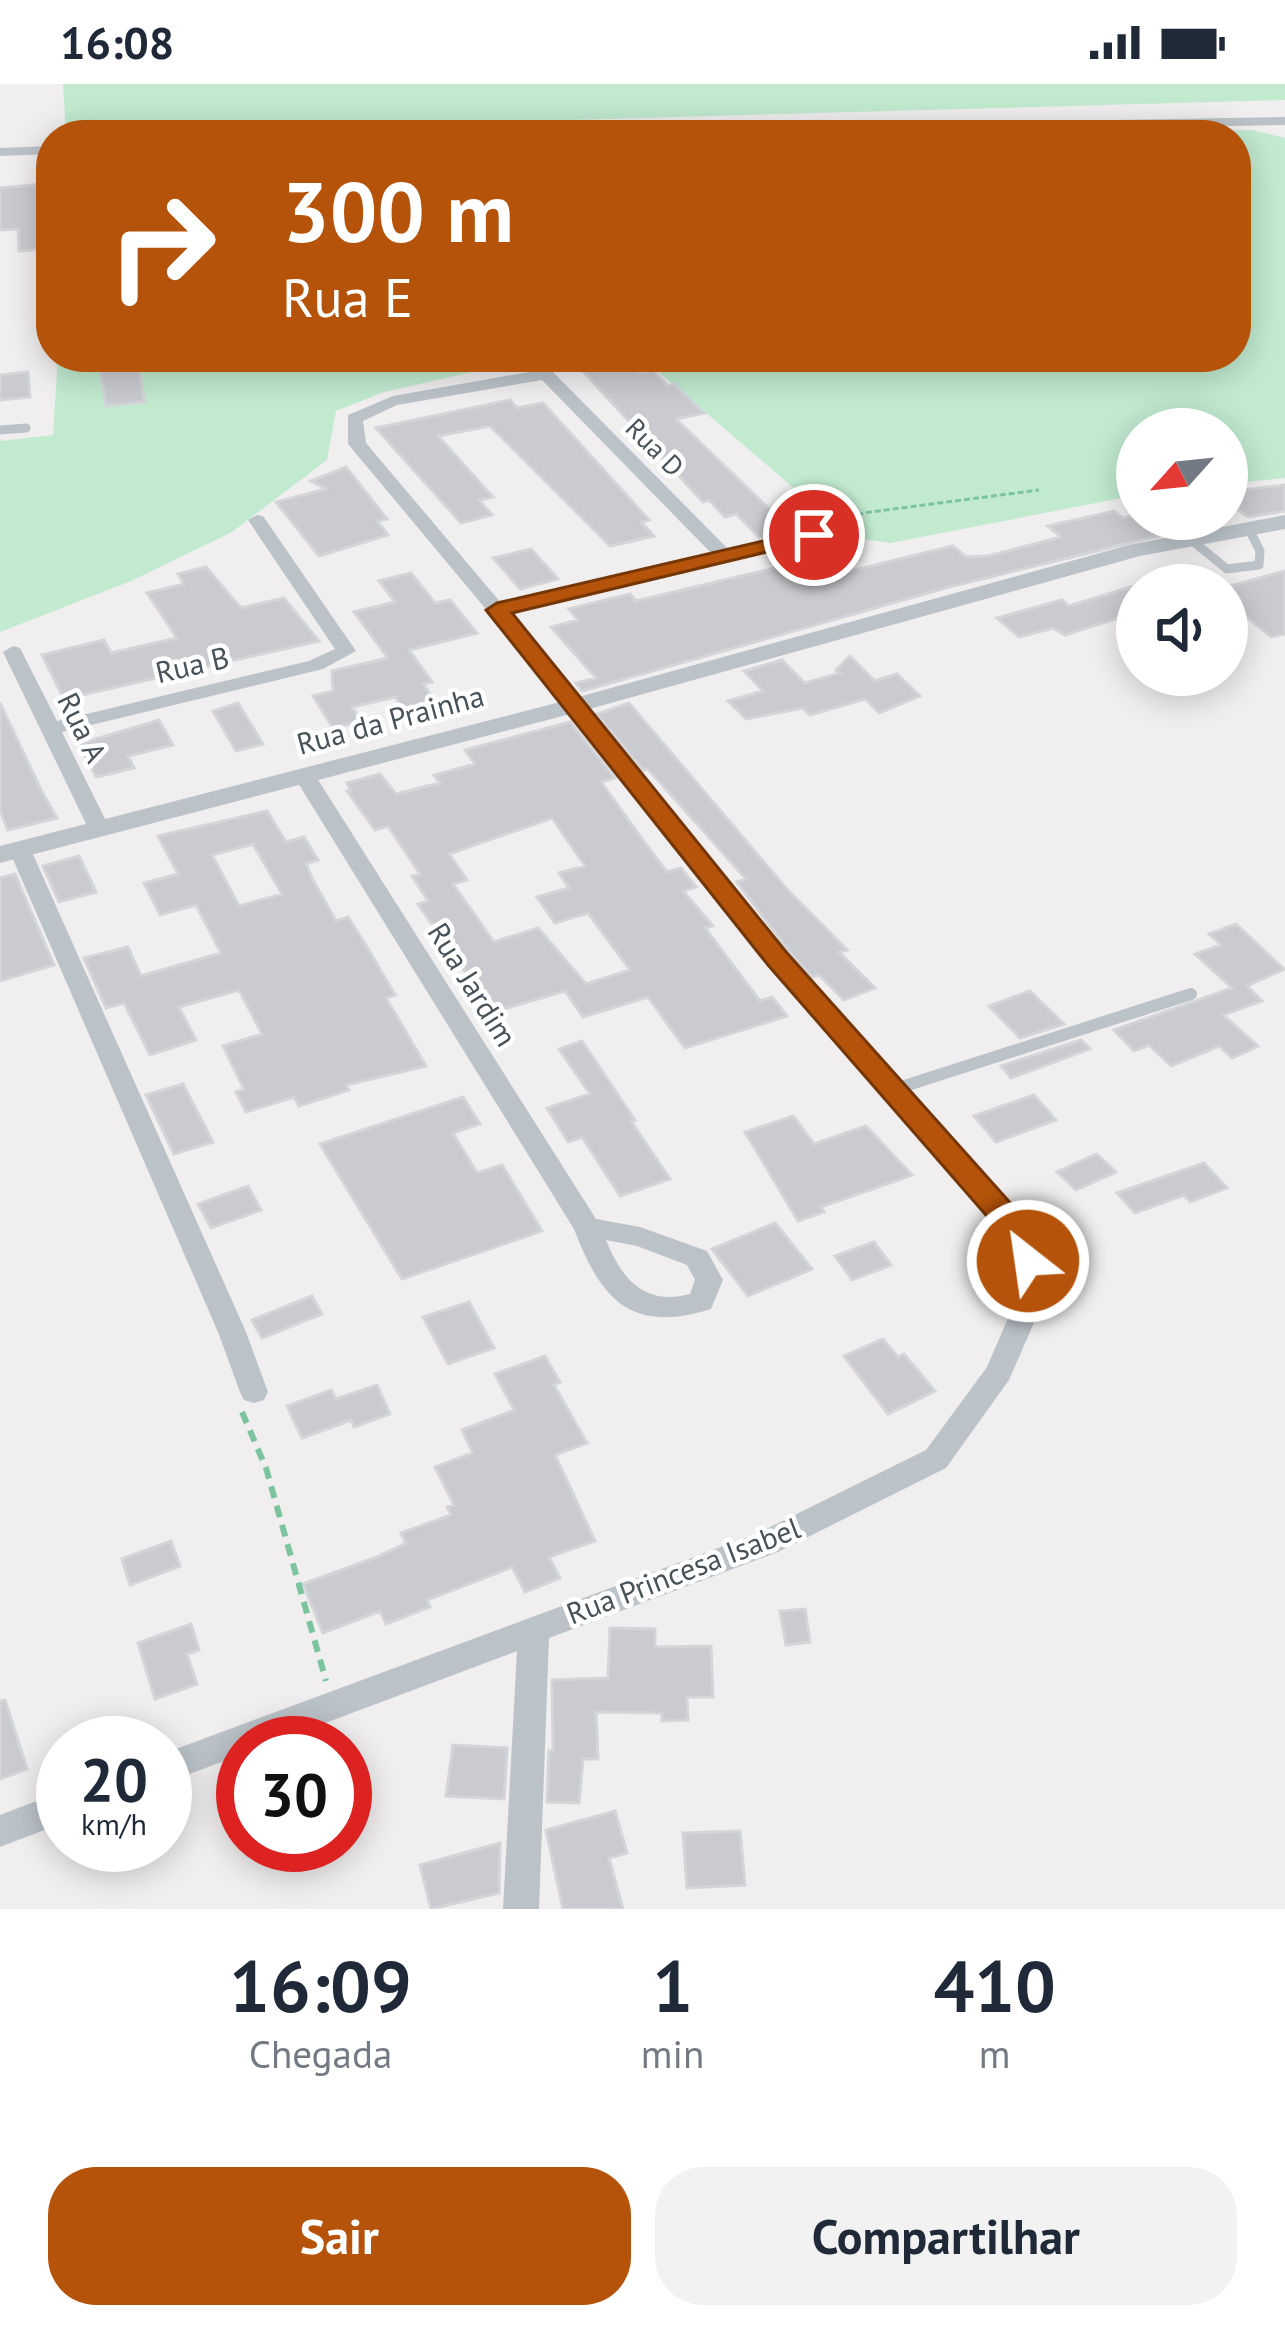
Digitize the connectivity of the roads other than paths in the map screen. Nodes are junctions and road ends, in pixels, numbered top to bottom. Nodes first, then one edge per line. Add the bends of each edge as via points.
1 (1285, 121) edge
2 (1251, 122) edge
3 (36, 151) edge
4 (0, 152) edge
5 (26, 428) dead end
6 (0, 430) edge
7 (257, 520) dead end
8 (1285, 522) edge
9 (1248, 527) joint
10 (814, 535) road end
11 (1186, 540) edge
12 (1191, 540) edge
13 (726, 557) junction
14 (497, 610) junction
15 (13, 652) dead end
16 (573, 706) junction
17 (50, 729) junction
18 (304, 776) junction
19 (99, 829) junction
20 (10, 852) edge
21 (1191, 994) dead end
22 (892, 1090) junction
23 (587, 1227) dead end
24 (254, 1392) road end
25 (535, 1627) junction
26 (192, 1758) edge
27 (36, 1817) edge
28 (0, 1831) edge
29 (521, 1909) edge

1 - 2 lane
3 - 4 lane
5 - 6 lane
7 - 17 street, Rua B via 346,650 316,665
8 - 9 street, Rua da Prainha
9 - 12 lane via 1259,565 1227,569
10 - 13 street
11 - 16 street, Rua da Prainha
13 - 14 street
13 - 14 street, Rua D via 545,374 393,401 354,419 357,444
14 - 16 street, Rua Princesa Isabel
15 - 17 street, Rua A
16 - 18 street, Rua da Prainha
16 - 22 street, Rua Princesa Isabel
17 - 19 street, Rua A
18 - 19 street, Rua da Prainha
18 - 23 street, Rua Jardim
19 - 20 street, Rua da Prainha
20 - 24 street
21 - 22 lane
22 - 25 street, Rua Princesa Isabel via 1020,1234 1035,1288 999,1372 936,1459 767,1543
25 - 26 street, Rua Princesa Isabel
25 - 29 street
27 - 28 street

